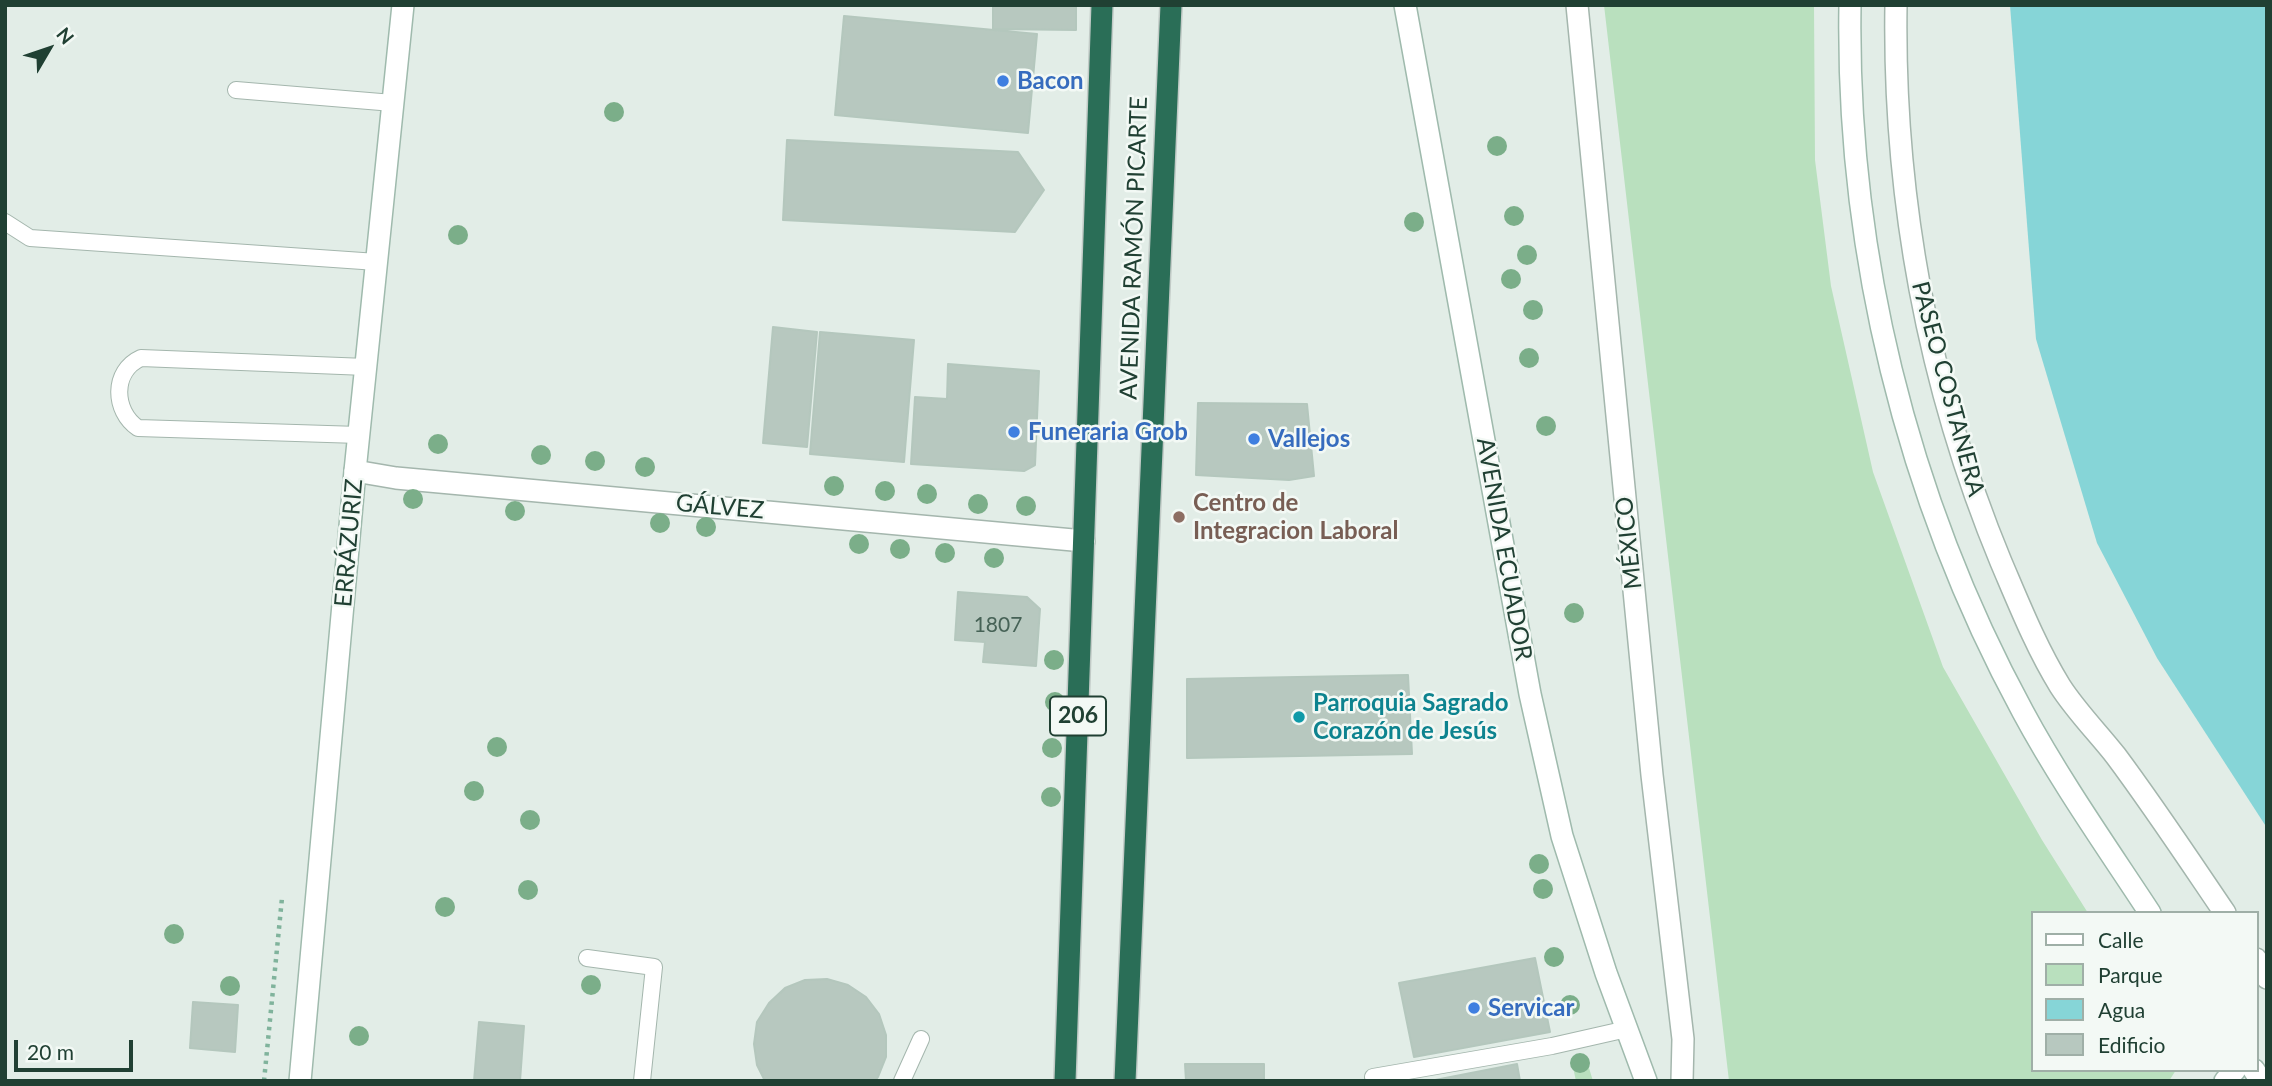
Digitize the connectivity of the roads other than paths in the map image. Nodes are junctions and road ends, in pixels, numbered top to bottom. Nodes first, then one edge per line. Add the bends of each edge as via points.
1 (403, 5) edge
2 (1102, 5) edge
3 (1171, 5) edge
4 (1405, 5) edge
5 (1577, 5) edge
6 (1850, 5) edge
7 (1896, 5) edge
8 (236, 90) dead end
9 (393, 103) junction
10 (5, 222) edge
11 (377, 262) junction
12 (366, 367) junction
13 (359, 435) junction
14 (355, 471) junction
15 (1084, 541) junction
16 (2149, 911) edge
17 (2224, 911) edge
18 (587, 958) dead end
19 (1627, 1029) junction
20 (921, 1039) dead end
21 (1373, 1077) dead end
22 (300, 1081) edge
23 (642, 1081) edge
24 (902, 1081) edge
25 (1065, 1081) edge
26 (1125, 1081) edge
27 (1646, 1081) edge
28 (1682, 1081) edge

1 - 9 main road, ERRÁZURIZ
2 - 15 highway, AVENIDA RAMÓN PICARTE / 206
3 - 26 highway, AVENIDA RAMÓN PICARTE / 206
4 - 19 main road, AVENIDA ECUADOR via 1530,694 1562,836
5 - 28 main road, MÉXICO via 1652,775 1683,1039
6 - 16 main road via 1857,172 1875,310 1913,449 1958,574 2023,713
7 - 17 main road, PASEO COSTANERA via 1899,146 1910,245 1952,426 1983,519 2027,623 2061,688 2116,756
8 - 9 lane
9 - 11 main road, ERRÁZURIZ
10 - 11 lane via 30,238
11 - 12 main road, ERRÁZURIZ
12 - 13 main road, ERRÁZURIZ
12 - 13 lane via 141,358 129,363 122,377 120,407 126,420 138,428
13 - 14 main road, ERRÁZURIZ
14 - 15 main road, GÁLVEZ
14 - 22 main road, ERRÁZURIZ
15 - 25 highway, AVENIDA RAMÓN PICARTE / 206
18 - 23 lane via 653,967
19 - 21 lane
19 - 27 main road, AVENIDA ECUADOR
20 - 24 lane

